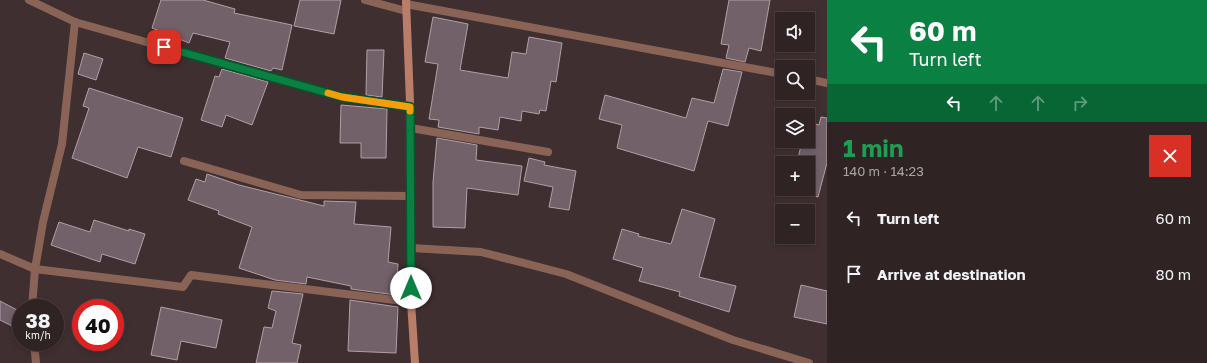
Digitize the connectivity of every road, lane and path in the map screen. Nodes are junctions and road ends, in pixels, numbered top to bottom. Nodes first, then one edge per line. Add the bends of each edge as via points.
1 (28, 0) edge
2 (364, 0) edge
3 (406, 5) edge
4 (75, 22) junction
5 (775, 73) edge
6 (815, 80) edge
7 (827, 83) edge
8 (410, 107) junction
9 (411, 128) junction
10 (548, 152) dead end
11 (184, 161) dead end
12 (411, 196) junction
13 (411, 248) junction
14 (0, 254) edge
15 (35, 269) junction
16 (33, 299) edge
17 (411, 302) junction
18 (35, 351) edge
19 (36, 363) edge
20 (414, 363) edge
21 (809, 363) edge

1 - 4 street
2 - 3 street
3 - 5 street
3 - 8 street
4 - 8 street via 342,97
4 - 15 street via 62,144 43,222
6 - 7 street
8 - 9 street
9 - 10 street
9 - 12 street
11 - 12 street via 301,194
12 - 13 street
13 - 17 street
13 - 21 street via 481,252 566,274 733,340
14 - 15 street
15 - 16 street
15 - 17 street via 183,287 191,275
17 - 20 street
18 - 19 street

